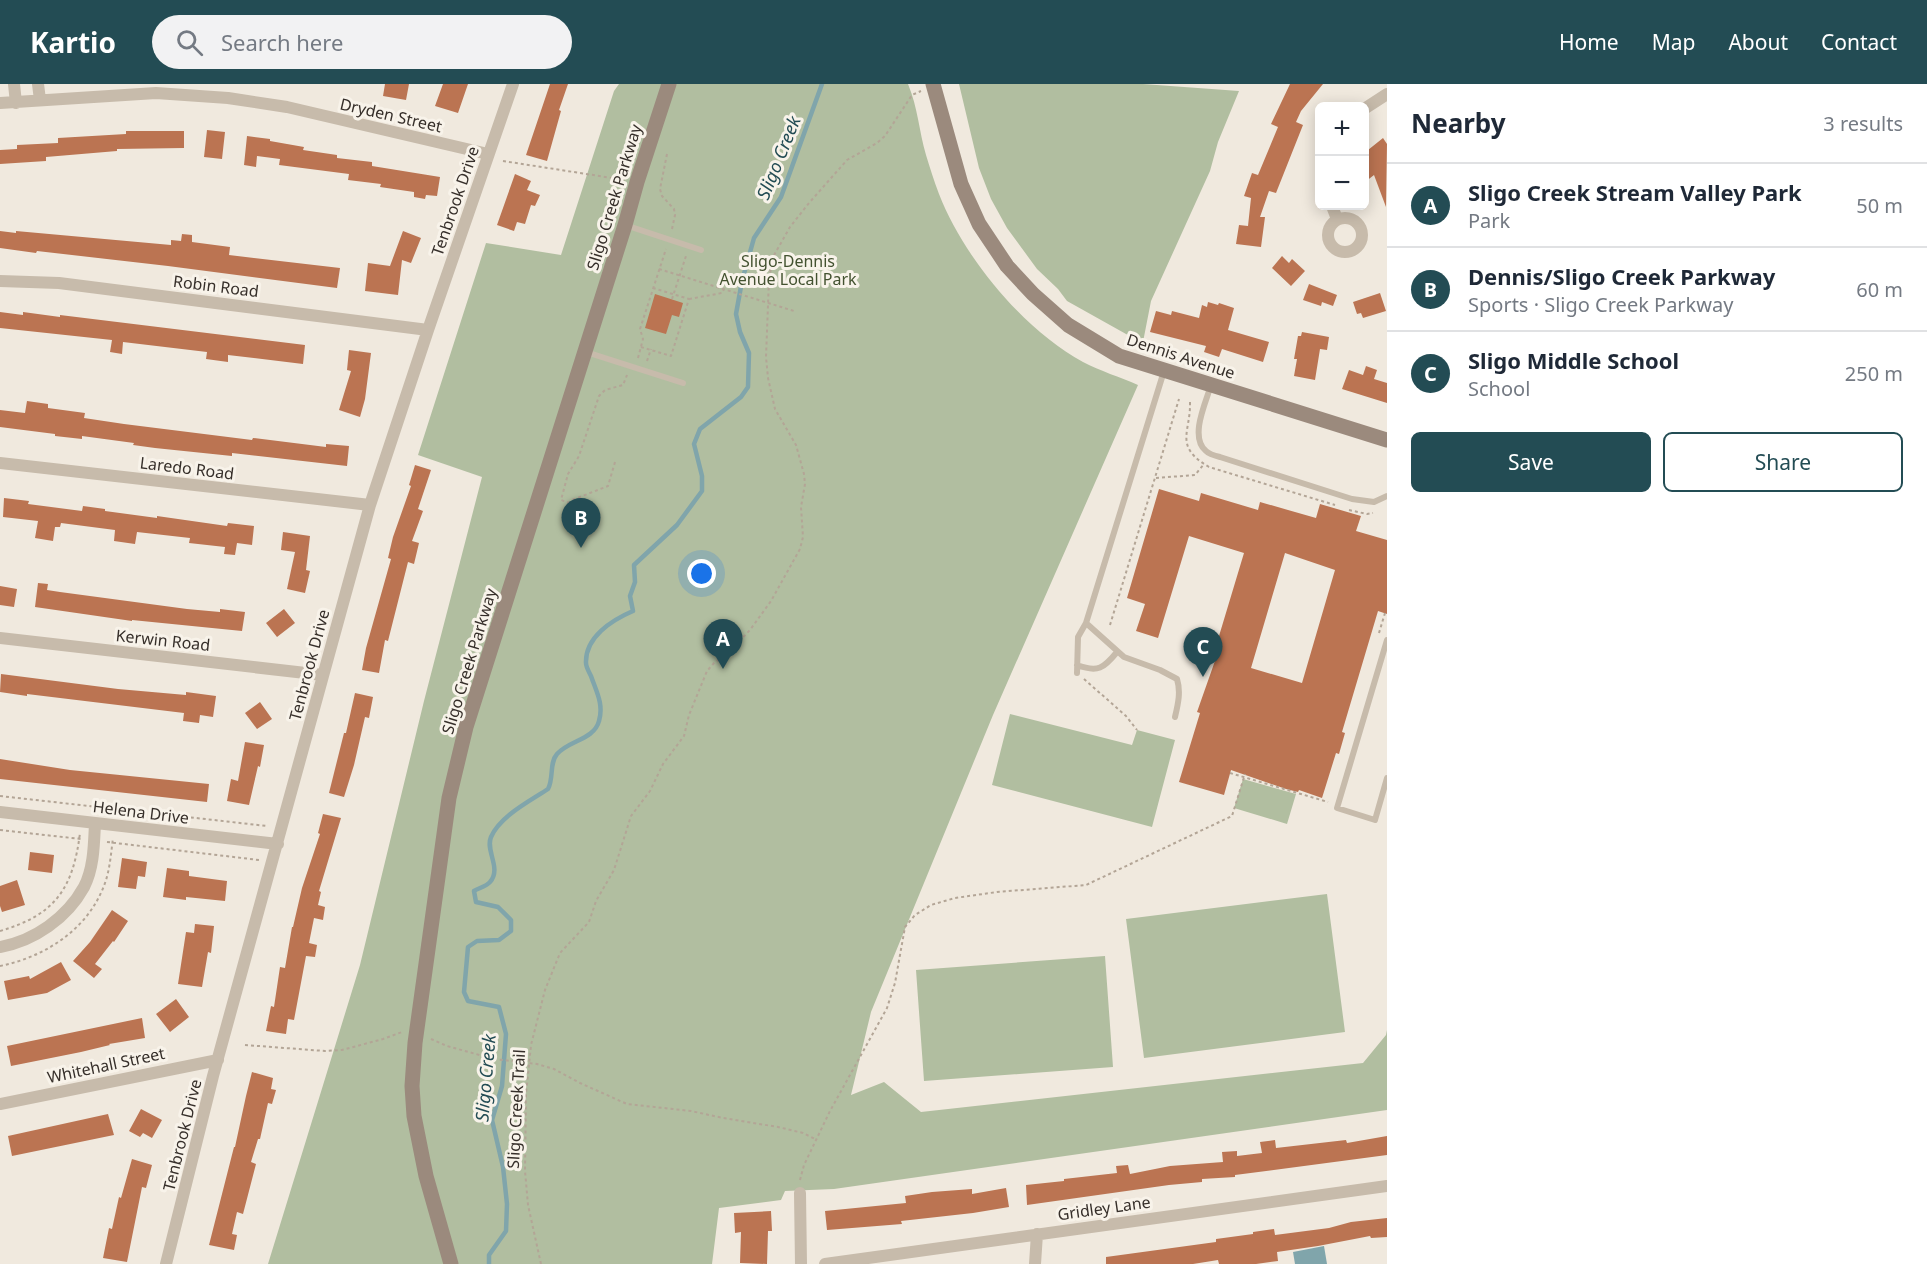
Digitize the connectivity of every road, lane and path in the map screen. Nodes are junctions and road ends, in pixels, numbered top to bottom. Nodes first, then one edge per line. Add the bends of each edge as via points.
1 (14, 84) edge
2 (38, 84) edge
3 (513, 84) edge
4 (669, 84) edge
5 (933, 84) edge
6 (918, 93) dead end
7 (1387, 94) edge
8 (40, 100) junction
9 (0, 103) edge
10 (16, 103) junction
11 (1369, 106) edge
12 (488, 154) junction
13 (667, 154) dead end
14 (503, 161) dead end
15 (637, 182) junction
16 (1334, 210) edge
17 (1337, 219) dead end
18 (625, 225) junction
19 (669, 239) junction
20 (689, 246) junction
21 (702, 250) dead end
22 (659, 269) junction
23 (680, 276) junction
24 (0, 280) edge
25 (653, 288) junction
26 (724, 290) junction
27 (674, 295) junction
28 (672, 299) dead end
29 (689, 299) junction
30 (769, 304) junction
31 (794, 311) dead end
32 (428, 330) junction
33 (641, 347) junction
34 (651, 349) junction
35 (585, 351) junction
36 (632, 366) junction
37 (644, 370) junction
38 (1164, 370) junction
39 (683, 383) dead end
40 (1211, 385) junction
41 (1179, 399) dead end
42 (1387, 440) edge
43 (615, 462) dead end
44 (0, 463) edge
45 (1204, 464) dead end
46 (1155, 478) junction
47 (1387, 496) edge
48 (370, 505) junction
49 (1385, 613) dead end
50 (1086, 623) junction
51 (1110, 625) dead end
52 (1378, 635) dead end
53 (0, 638) edge
54 (1387, 640) edge
55 (1118, 651) junction
56 (1077, 665) junction
57 (1077, 673) joint
58 (323, 675) junction
59 (1174, 717) dead end
60 (1137, 729) dead end
61 (1230, 773) dead end
62 (1244, 776) junction
63 (1387, 778) edge
64 (0, 796) edge
65 (1328, 802) dead end
66 (0, 812) edge
67 (81, 821) junction
68 (95, 823) junction
69 (282, 828) junction
70 (0, 830) edge
71 (79, 839) junction
72 (94, 840) junction
73 (278, 844) junction
74 (273, 861) junction
75 (0, 931) edge
76 (0, 947) edge
77 (408, 1032) dead end
78 (430, 1039) dead end
79 (245, 1045) dead end
80 (218, 1060) junction
81 (529, 1063) junction
82 (0, 1104) edge
83 (817, 1140) junction
84 (1387, 1186) edge
85 (800, 1192) joint
86 (1037, 1234) junction
87 (166, 1264) edge
88 (451, 1264) edge
89 (541, 1264) edge
90 (801, 1264) edge
91 (825, 1264) edge
92 (1035, 1264) edge

1 - 10 street
2 - 8 street
3 - 12 street, Tenbrook Drive
4 - 15 street, Sligo Creek Parkway
5 - 38 street, Dennis Avenue via 961,184 979,224 1007,266 1068,324 1119,356
6 - 30 path, Sligo Creek Trail via 912,95 885,136 848,160 790,227 770,267
7 - 11 street
8 - 10 street, Dryden Street
8 - 12 street, Dryden Street via 156,93 228,98 287,107
9 - 10 street, Dryden Street
12 - 32 street, Tenbrook Drive
13 - 19 path via 660,189 674,209
14 - 15 path
15 - 18 street, Sligo Creek Parkway
16 - 17 street
18 - 19 lane
18 - 35 street, Sligo Creek Parkway
19 - 20 lane
19 - 22 path
20 - 21 lane
20 - 23 path
22 - 23 path
22 - 25 path
23 - 26 path
23 - 27 path
24 - 32 street, Robin Road via 59,283
25 - 27 path
25 - 33 path via 640,329
26 - 29 path
26 - 30 path
27 - 28 path
27 - 29 path
29 - 34 path via 671,356
30 - 31 path
30 - 81 path, Sligo Creek Trail via 766,357 770,394 796,445 805,484 800,549 750,630 707,671 684,736 631,816 614,870 589,922 566,945 554,965 544,990
32 - 48 street, Tenbrook Drive
33 - 34 path
33 - 36 path
34 - 37 path
35 - 36 lane
35 - 88 street, Sligo Creek Parkway via 466,727 449,798 412,1086 426,1176
36 - 37 lane
36 - 43 path via 623,385 599,396 561,500 570,504 608,486
37 - 39 lane
38 - 40 street, Dennis Avenue
38 - 50 lane
40 - 42 street, Dennis Avenue
40 - 47 lane via 1198,437 1205,451 1352,499 1374,502
41 - 46 path
44 - 48 street, Laredo Road
45 - 46 path via 1195,476
46 - 51 path
48 - 58 street, Tenbrook Drive
49 - 52 path
50 - 55 lane
50 - 56 lane via 1078,637
53 - 58 street, Kerwin Road
54 - 63 lane via 1337,808 1375,819
55 - 56 lane via 1106,666 1090,670
55 - 59 lane via 1177,679 1179,703
56 - 57 lane
57 - 60 path
58 - 69 street, Tenbrook Drive
61 - 62 path
62 - 65 path
62 - 83 path via 1232,816 1086,885 955,898 915,915 905,927 887,1008
64 - 69 path
66 - 67 street, Helena Drive
67 - 68 street, Helena Drive
67 - 71 path
68 - 72 street
68 - 73 street, Helena Drive
69 - 73 street, Tenbrook Drive
70 - 71 path
71 - 72 path
71 - 75 path via 73,872 57,898 36,918
72 - 74 path
72 - 76 street via 85,885 66,912 45,929
73 - 74 street, Tenbrook Drive
74 - 80 street, Tenbrook Drive
77 - 79 path via 342,1050
78 - 81 path via 494,1059
80 - 82 street, Whitehall Street
80 - 87 street, Tenbrook Drive
81 - 83 path via 554,1069 627,1104 778,1127
81 - 89 path, Sligo Creek Trail via 526,1186
83 - 85 path via 804,1165
84 - 86 street, Gridley Lane
85 - 90 street
86 - 91 street, Gridley Lane
86 - 92 street

